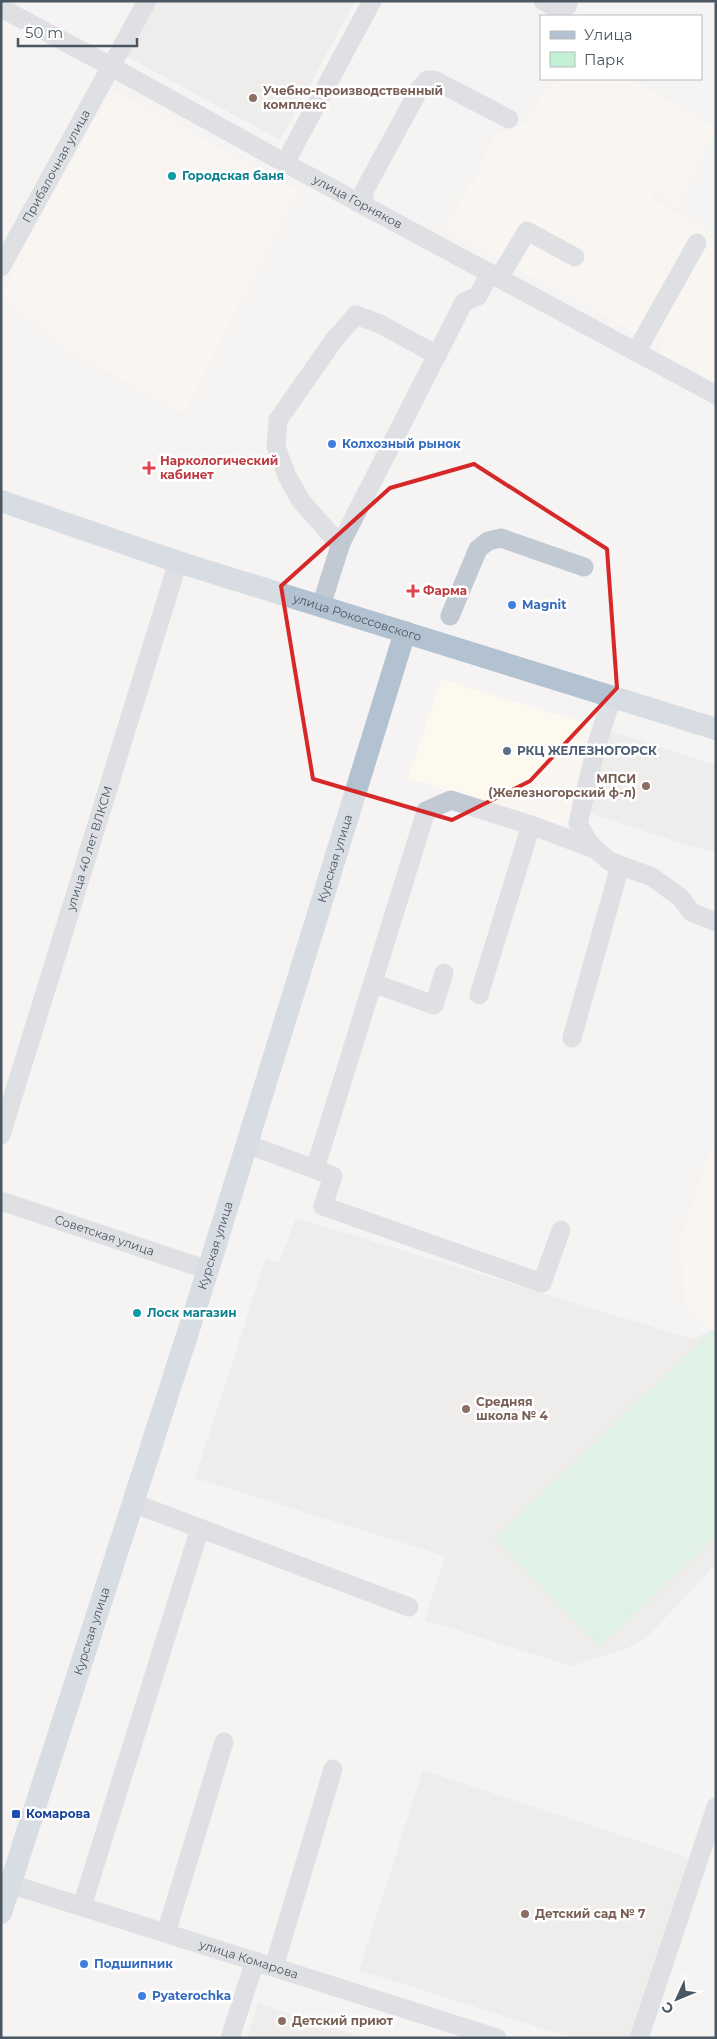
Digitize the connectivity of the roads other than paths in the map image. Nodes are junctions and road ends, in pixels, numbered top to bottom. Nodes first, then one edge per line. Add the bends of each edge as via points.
1 (147, 1) edge
2 (372, 1) edge
3 (543, 1) edge
4 (569, 1) edge
5 (1, 8) edge
6 (112, 67) junction
7 (509, 119) dead end
8 (285, 163) junction
9 (364, 206) junction
10 (697, 243) dead end
11 (574, 257) dead end
12 (1, 267) edge
13 (495, 276) junction
14 (636, 352) junction
15 (437, 355) junction
16 (716, 395) edge
17 (1, 501) edge
18 (340, 544) junction
19 (178, 562) junction
20 (584, 566) dead end
21 (321, 606) junction
22 (450, 616) dead end
23 (405, 632) junction
24 (612, 697) junction
25 (716, 729) edge
26 (531, 825) junction
27 (595, 849) junction
28 (620, 866) junction
29 (716, 922) edge
30 (444, 973) dead end
31 (373, 983) junction
32 (479, 995) dead end
33 (572, 1038) dead end
34 (1, 1135) edge
35 (247, 1144) junction
36 (316, 1170) junction
37 (1, 1201) edge
38 (561, 1230) dead end
39 (208, 1270) junction
40 (133, 1503) junction
41 (200, 1528) junction
42 (409, 1606) dead end
43 (224, 1742) dead end
44 (333, 1769) dead end
45 (716, 1807) edge
46 (6, 1882) edge
47 (82, 1906) junction
48 (1, 1913) edge
49 (166, 1933) junction
50 (255, 1961) junction
51 (274, 1967) junction
52 (230, 2038) edge
53 (497, 2038) edge
54 (639, 2038) edge

1 - 6 street, Прибалочная улица
2 - 8 street
3 - 4 street via 556,8 567,6
5 - 6 street, улица Горняков
6 - 8 street, улица Горняков
6 - 12 street, Прибалочная улица
7 - 9 street via 434,80 427,80 364,191
8 - 9 street, улица Горняков
9 - 13 street, улица Горняков
10 - 14 street
11 - 13 street via 527,231
13 - 14 street, улица Горняков
13 - 15 street via 478,296 464,302
14 - 16 street, улица Горняков
15 - 18 street
15 - 18 street via 380,324 356,316 334,340 278,420 276,447 287,476 301,501
17 - 19 main road, улица Рокоссовского
18 - 21 street
19 - 21 main road, улица Рокоссовского
19 - 34 street, улица 40 лет ВЛКСМ
20 - 22 street via 501,538 488,541 478,549
21 - 23 main road, улица Рокоссовского
23 - 24 main road, улица Рокоссовского
23 - 35 main road, Курская улица
24 - 25 main road, улица Рокоссовского
24 - 27 street via 596,747 578,824
26 - 27 street
26 - 31 street via 451,800 426,811
26 - 32 street
27 - 28 street via 609,862
28 - 29 street via 652,876 681,898 691,912
28 - 33 street
30 - 31 street via 434,1005
31 - 36 street
35 - 36 street
35 - 39 main road, Курская улица
36 - 38 street via 333,1176 323,1206 542,1283
37 - 39 street, Советская улица
39 - 40 main road, Курская улица
40 - 41 street
40 - 46 main road, Курская улица
41 - 42 street
41 - 47 street
43 - 49 street
44 - 51 street
45 - 54 street
46 - 47 street, улица Комарова
46 - 48 main road, Курская улица
47 - 49 street, улица Комарова
49 - 50 street, улица Комарова
50 - 51 street, улица Комарова
50 - 52 street
51 - 53 street, улица Комарова

